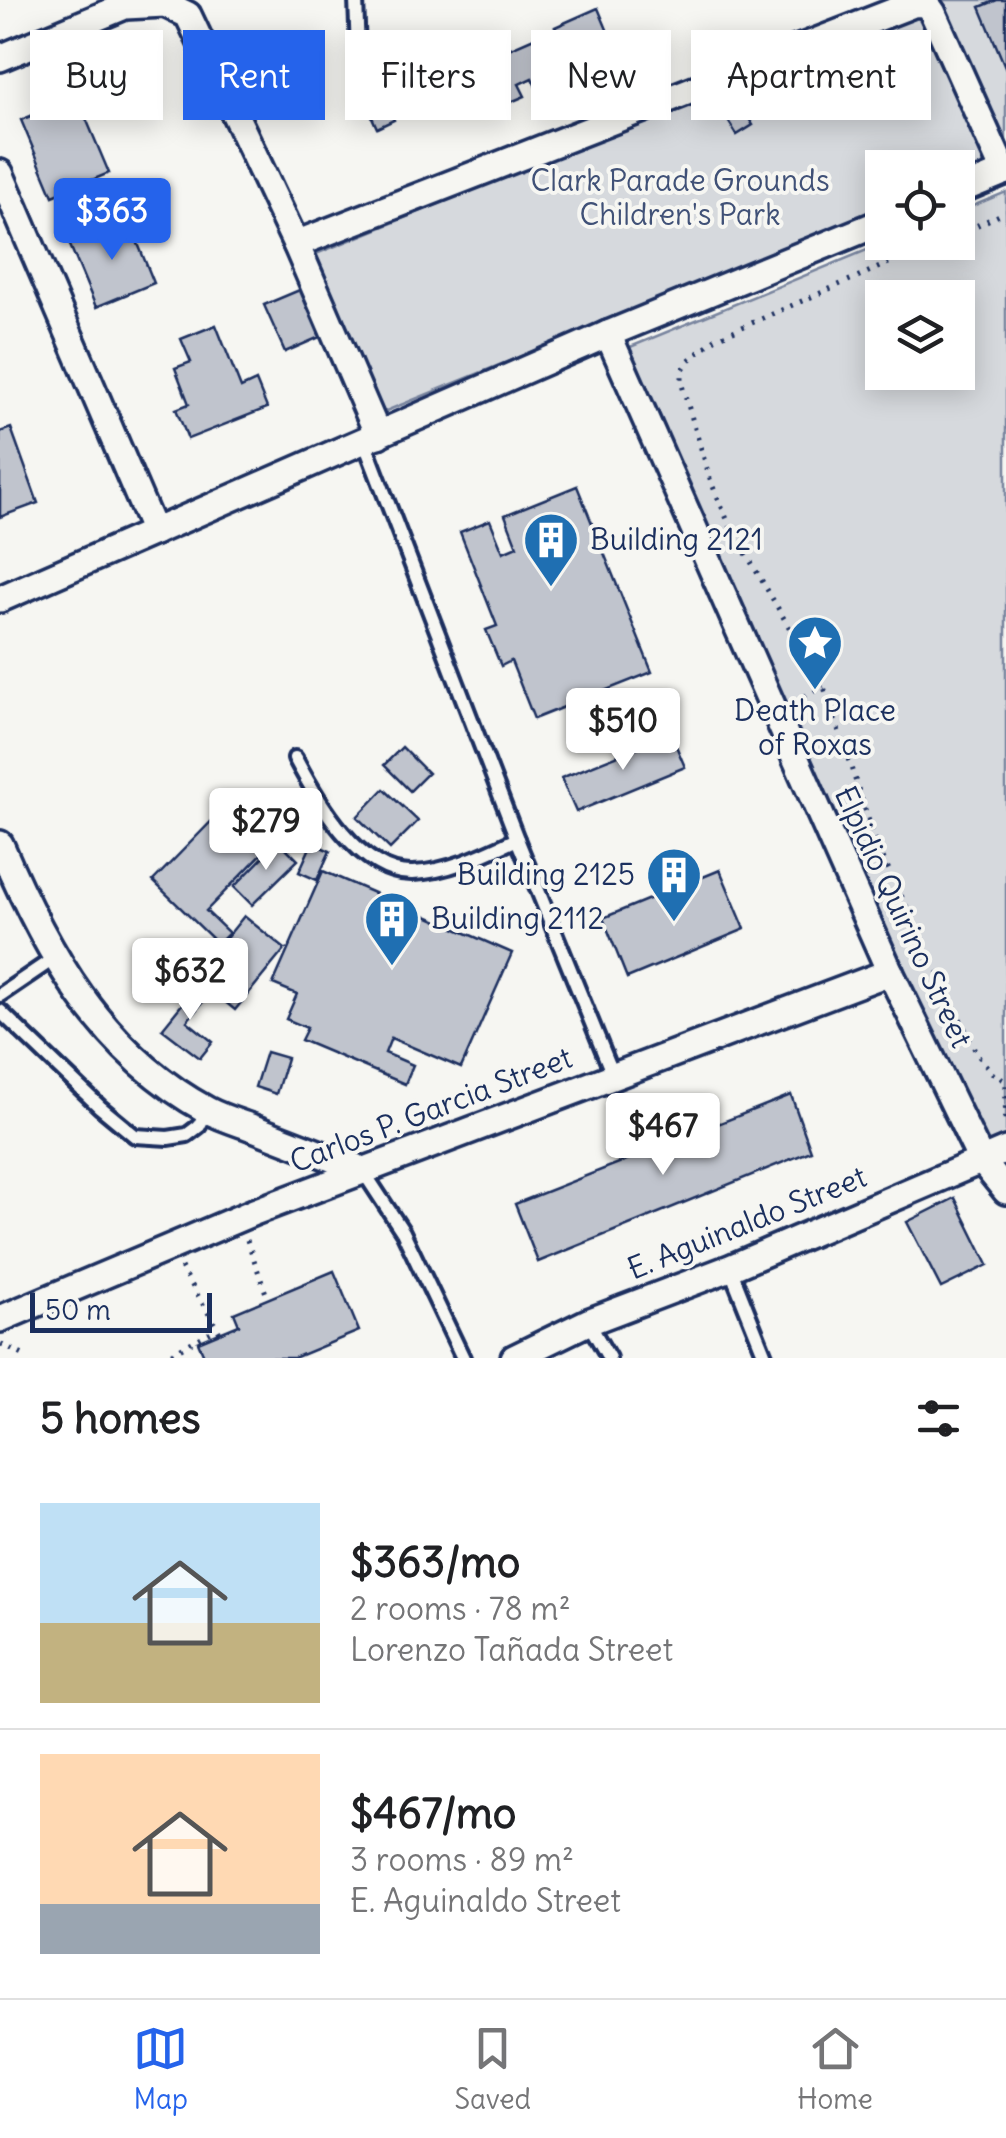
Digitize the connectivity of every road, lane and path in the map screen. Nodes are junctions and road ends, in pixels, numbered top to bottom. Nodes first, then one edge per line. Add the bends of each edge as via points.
1 (356, 0) edge
2 (926, 2) edge
3 (357, 30) edge
4 (0, 58) edge
5 (1005, 172) edge
6 (0, 173) edge
7 (975, 184) edge
8 (1006, 212) edge
9 (975, 226) edge
10 (865, 229) edge
11 (296, 244) junction
12 (896, 260) edge
13 (608, 334) junction
14 (371, 438) junction
15 (154, 532) junction
16 (0, 599) edge
17 (824, 688) junction
18 (774, 710) junction
19 (295, 758) dead end
20 (517, 838) junction
21 (0, 844) edge
22 (54, 959) junction
23 (890, 972) junction
24 (0, 994) edge
25 (0, 1010) edge
26 (613, 1075) junction
27 (1006, 1081) edge
28 (207, 1110) junction
29 (1006, 1134) edge
30 (1006, 1150) edge
31 (981, 1160) junction
32 (363, 1170) junction
33 (1006, 1192) edge
34 (238, 1219) junction
35 (170, 1247) junction
36 (730, 1268) junction
37 (268, 1298) dead end
38 (0, 1319) edge
39 (588, 1322) junction
40 (0, 1343) edge
41 (30, 1358) edge
42 (162, 1358) edge
43 (462, 1358) edge
44 (514, 1358) edge
45 (608, 1358) edge
46 (766, 1358) edge

1 - 3 lane
2 - 5 street
2 - 11 street
4 - 11 street via 125,6 165,4 188,15
5 - 7 street
6 - 15 street
8 - 9 path
10 - 13 street
11 - 14 street
12 - 17 path via 715,339 682,371 696,440 730,526
13 - 14 street
13 - 18 street, Elpidio Quirino Street
14 - 15 street
14 - 20 lane
15 - 16 street
17 - 18 path
17 - 27 path via 892,880 977,1054
18 - 23 street, Elpidio Quirino Street
19 - 20 lane via 320,805 372,861 410,874 483,855
20 - 26 lane
21 - 22 street
22 - 24 lane
22 - 28 street via 117,1039
23 - 26 street, Carlos P. Garcia Street
23 - 31 street, Elpidio Quirino Street
25 - 28 lane via 135,1136 187,1135
26 - 32 street, Carlos P. Garcia Street
27 - 29 path
28 - 32 street
30 - 31 street, E. Aguinaldo Street
31 - 33 street, Elpidio Quirino Street
31 - 36 street, E. Aguinaldo Street
32 - 34 street, Carlos P. Garcia Street
32 - 43 lane via 403,1232
34 - 35 street, Carlos P. Garcia Street
34 - 37 path
35 - 38 street, Carlos P. Garcia Street
35 - 42 path via 218,1331
36 - 39 street, E. Aguinaldo Street
36 - 46 lane
39 - 44 street, E. Aguinaldo Street
39 - 45 lane
40 - 41 path

